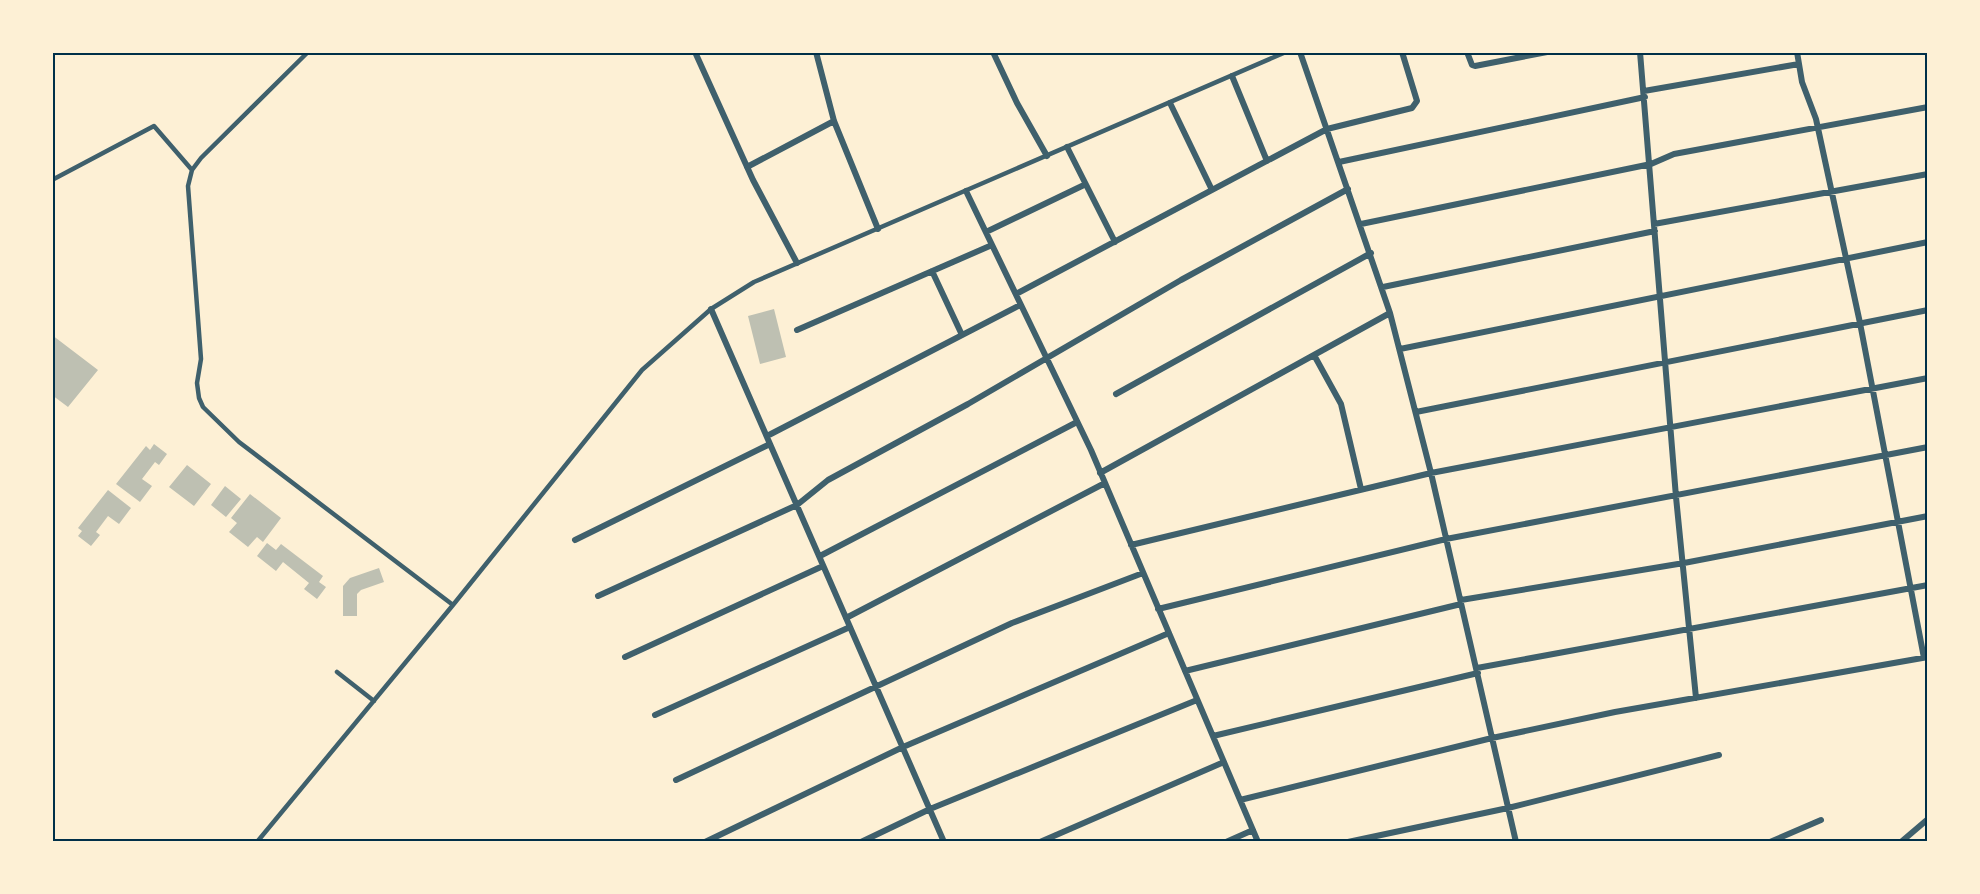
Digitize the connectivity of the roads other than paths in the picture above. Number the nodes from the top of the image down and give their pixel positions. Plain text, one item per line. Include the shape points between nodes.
1 (308, 52) edge
2 (694, 52) edge
3 (816, 52) edge
4 (993, 52) edge
5 (1286, 52) edge
6 (1300, 52) edge
7 (1402, 52) edge
8 (1467, 52) edge
9 (1547, 52) edge
10 (1640, 52) edge
11 (1797, 52) edge
12 (1799, 64) junction
13 (1232, 76) junction
14 (1644, 94) junction
15 (1170, 102) junction
16 (1928, 107) edge
17 (834, 121) junction
18 (1818, 127) junction
19 (1327, 129) junction
20 (1067, 147) junction
21 (1047, 156) junction
22 (1267, 161) junction
23 (1339, 162) junction
24 (1651, 164) junction
25 (747, 167) junction
26 (192, 170) junction
27 (1928, 174) edge
28 (52, 180) edge
29 (1084, 185) junction
30 (1348, 189) junction
31 (1212, 190) junction
32 (966, 191) junction
33 (1832, 192) junction
34 (1361, 224) junction
35 (1654, 224) junction
36 (878, 229) junction
37 (1655, 231) junction
38 (986, 232) junction
39 (1115, 242) junction
40 (1928, 242) edge
41 (992, 245) junction
42 (1371, 253) junction
43 (1845, 258) junction
44 (797, 263) junction
45 (933, 271) junction
46 (1383, 287) junction
47 (1016, 294) junction
48 (1660, 296) junction
49 (1020, 304) junction
50 (711, 309) junction
51 (1928, 310) edge
52 (1390, 313) junction
53 (1860, 323) junction
54 (797, 330) dead end
55 (963, 335) junction
56 (1400, 349) junction
57 (1314, 355) junction
58 (1046, 357) junction
59 (1666, 364) junction
60 (1928, 378) edge
61 (1873, 389) junction
62 (1116, 394) dead end
63 (1416, 412) junction
64 (1077, 423) junction
65 (1672, 428) junction
66 (767, 436) junction
67 (770, 444) junction
68 (1928, 447) edge
69 (1886, 455) junction
70 (1100, 473) junction
71 (1431, 473) junction
72 (1105, 483) junction
73 (1361, 489) junction
74 (1676, 497) junction
75 (797, 505) junction
76 (1928, 516) edge
77 (1899, 521) junction
78 (1446, 538) junction
79 (575, 540) dead end
80 (1131, 545) junction
81 (820, 556) junction
82 (1684, 563) junction
83 (824, 566) junction
84 (1143, 573) junction
85 (1928, 585) edge
86 (1910, 588) junction
87 (598, 596) dead end
88 (1461, 602) junction
89 (453, 605) junction
90 (1158, 609) junction
91 (846, 618) junction
92 (850, 627) junction
93 (1688, 631) junction
94 (1169, 633) junction
95 (625, 657) dead end
96 (1926, 658) edge
97 (1185, 671) junction
98 (1477, 671) junction
99 (337, 672) dead end
100 (876, 687) junction
101 (1696, 698) junction
102 (1197, 700) junction
103 (374, 701) junction
104 (655, 715) dead end
105 (1213, 736) junction
106 (1492, 738) junction
107 (903, 747) junction
108 (1719, 755) dead end
109 (1224, 762) junction
110 (675, 780) dead end
111 (1240, 800) junction
112 (1508, 808) junction
113 (930, 809) junction
114 (1928, 819) edge
115 (1821, 820) dead end
116 (1253, 830) junction
117 (257, 842) edge
118 (705, 842) edge
119 (861, 842) edge
120 (944, 842) edge
121 (1040, 842) edge
122 (1226, 842) edge
123 (1258, 842) edge
124 (1348, 842) edge
125 (1516, 842) edge
126 (1770, 842) edge
127 (1901, 842) edge

1 - 26 lane
2 - 25 street
3 - 17 street
4 - 21 street
5 - 13 lane
6 - 19 street
7 - 19 street via 1416,105
8 - 9 street via 1475,66
10 - 14 street
11 - 12 street
12 - 14 street
12 - 18 street
13 - 15 lane
13 - 22 street
14 - 23 street
14 - 24 street
15 - 20 lane
15 - 31 street
16 - 18 street
17 - 25 street
17 - 36 street
18 - 24 street via 1674,154
18 - 33 street
19 - 22 street
19 - 23 street
20 - 21 lane
20 - 29 street
21 - 32 lane
22 - 31 street
23 - 30 street
24 - 34 street
24 - 35 street
25 - 44 street
26 - 28 lane via 154,126
26 - 89 lane via 188,186 201,359 197,383 203,406 239,442
27 - 33 street
29 - 38 street
29 - 39 street
30 - 34 street
30 - 58 street
31 - 39 street
32 - 36 lane
32 - 38 street
33 - 35 street
33 - 43 street
34 - 42 street
35 - 37 street
36 - 44 lane
37 - 46 street
37 - 48 street
38 - 41 street
39 - 47 street
40 - 43 street
41 - 45 street
41 - 47 street
42 - 46 street
42 - 62 street
43 - 48 street
43 - 53 street
44 - 50 lane via 754,282
45 - 54 street
45 - 55 street
46 - 52 street
47 - 49 street
48 - 56 street
48 - 59 street
49 - 55 street
49 - 58 street
50 - 66 street
50 - 89 lane via 642,370
51 - 53 street
52 - 56 street
52 - 57 street
53 - 59 street
53 - 61 street
55 - 66 street
56 - 63 street
57 - 70 street
57 - 73 street via 1341,404
58 - 64 street
58 - 75 street via 828,480
59 - 63 street
59 - 65 street
60 - 61 street
61 - 65 street
61 - 69 street
63 - 71 street
64 - 70 street
64 - 81 street
65 - 71 street
65 - 74 street
66 - 67 street
67 - 75 street
67 - 79 street
68 - 69 street
69 - 74 street
69 - 77 street
70 - 72 street
71 - 73 street
71 - 78 street
72 - 80 street
72 - 91 street
73 - 80 street
74 - 78 street
74 - 82 street
75 - 81 street
75 - 87 street
76 - 77 street
77 - 82 street
77 - 86 street
78 - 88 street
78 - 90 street
80 - 84 street
81 - 83 street
82 - 88 street
82 - 93 street
83 - 91 street
83 - 95 street
84 - 90 street
84 - 100 street via 1012,623
85 - 86 street
86 - 93 street
86 - 96 street
88 - 97 street
88 - 98 street
89 - 103 lane
90 - 94 street
91 - 92 street
92 - 100 street
92 - 104 street
93 - 98 street
93 - 101 street
94 - 97 street
94 - 107 street
96 - 101 street
97 - 102 street
98 - 105 street
98 - 106 street
99 - 103 lane
100 - 107 street
100 - 110 street
101 - 106 street
102 - 105 street
102 - 113 street
103 - 117 lane
105 - 109 street
106 - 111 street
106 - 112 street
107 - 113 street
107 - 118 street
108 - 112 street
109 - 111 street
109 - 121 street
111 - 116 street
112 - 124 street
112 - 125 street
113 - 119 street
113 - 120 street
114 - 127 street
115 - 126 street
116 - 122 street
116 - 123 street

